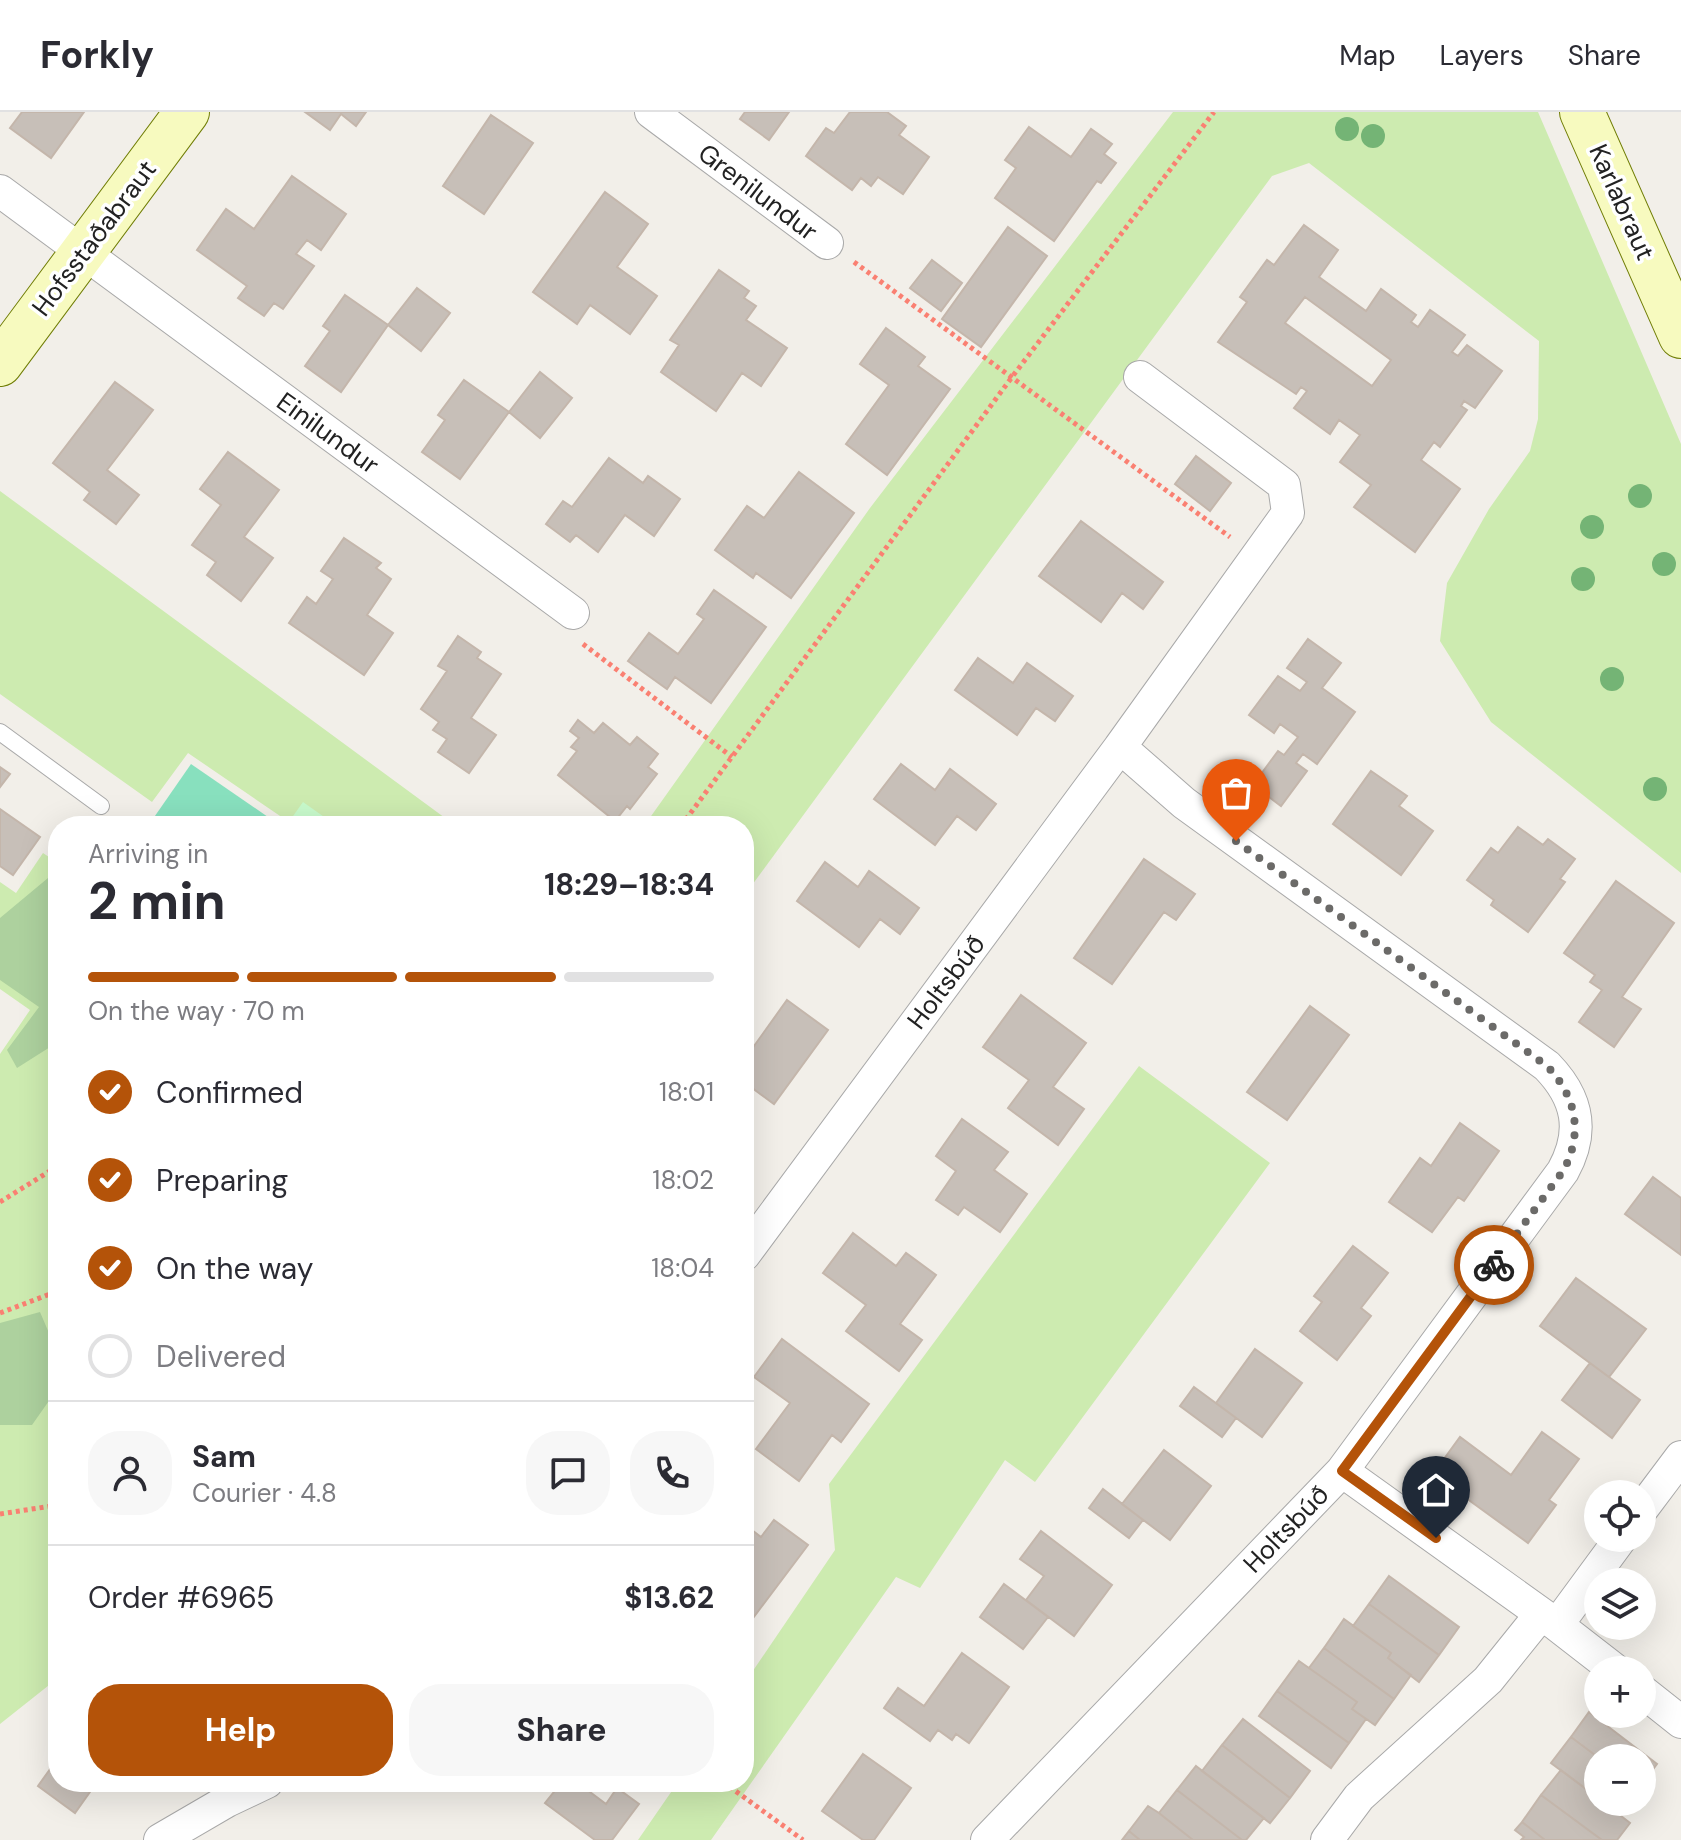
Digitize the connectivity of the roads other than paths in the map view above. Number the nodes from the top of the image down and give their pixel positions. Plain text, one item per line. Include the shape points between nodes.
1 (187, 112) edge
2 (651, 112) edge
3 (1582, 112) edge
4 (0, 191) edge
5 (827, 243) road end
6 (83, 253) junction
7 (1681, 336) edge
8 (0, 364) edge
9 (1140, 377) dead end
10 (573, 613) road end
11 (0, 732) edge
12 (1120, 747) junction
13 (101, 806) dead end
14 (754, 1241) edge
15 (1681, 1457) edge
16 (1342, 1471) junction
17 (1656, 1490) edge
18 (1609, 1552) edge
19 (1549, 1619) junction
20 (1597, 1656) edge
21 (1656, 1702) edge
22 (1681, 1722) edge
23 (246, 1792) edge
24 (160, 1840) edge
25 (987, 1840) edge
26 (1327, 1840) edge

1 - 6 street, Hofsstaðabraut
2 - 5 street, Grenilundur
3 - 7 street, Karlabraut
4 - 6 street, Einilundur
6 - 8 street, Hofsstaðabraut
6 - 10 street, Einilundur
9 - 12 street, Holtsbúð via 1284,485 1288,513
11 - 13 lane
12 - 14 street, Holtsbúð
12 - 16 street, Holtsbúð via 1184,803 1547,1066 1569,1093 1576,1139 1563,1171
15 - 17 street
16 - 19 street
16 - 25 street, Holtsbúð
18 - 19 street
19 - 20 street
19 - 26 street via 1359,1797
21 - 22 street
23 - 24 street

